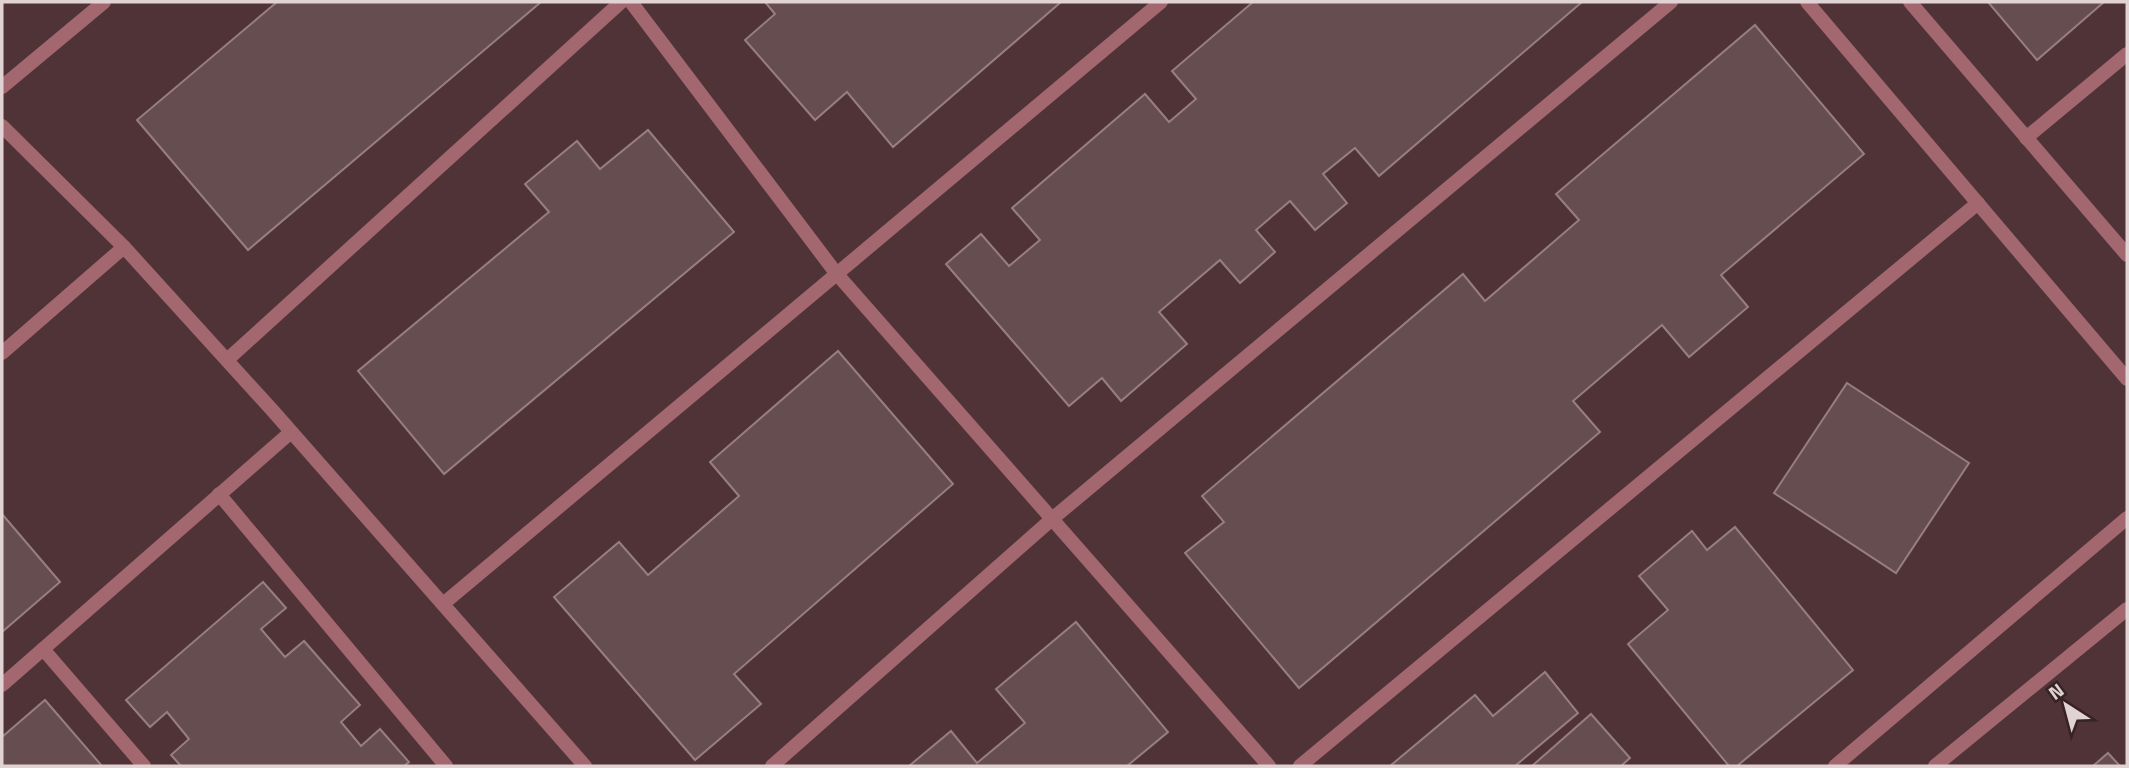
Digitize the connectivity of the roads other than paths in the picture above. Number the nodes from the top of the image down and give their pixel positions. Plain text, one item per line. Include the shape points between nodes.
1 (104, 2) edge
2 (621, 2) edge
3 (631, 2) edge
4 (1161, 2) edge
5 (1671, 2) edge
6 (1807, 2) edge
7 (1910, 2) edge
8 (2127, 54) edge
9 (2, 87) edge
10 (2, 126) edge
11 (2026, 138) junction
12 (1978, 203) junction
13 (124, 247) junction
14 (2127, 255) edge
15 (836, 273) junction
16 (2, 353) edge
17 (227, 360) junction
18 (2127, 379) edge
19 (291, 432) junction
20 (219, 494) junction
21 (2127, 518) edge
22 (1052, 519) junction
23 (443, 604) junction
24 (2127, 609) edge
25 (43, 649) junction
26 (2, 685) edge
27 (144, 766) edge
28 (446, 766) edge
29 (585, 766) edge
30 (772, 766) edge
31 (1269, 766) edge
32 (1300, 766) edge
33 (1835, 766) edge
34 (1935, 766) edge

1 - 9 street
2 - 17 street
3 - 15 street
4 - 15 street
5 - 22 street
6 - 12 street
7 - 11 street
8 - 11 street
10 - 13 street
11 - 14 street
12 - 18 street
12 - 32 street
13 - 16 street
13 - 17 street
15 - 22 street
15 - 23 street
17 - 19 street
19 - 20 street
19 - 23 street
20 - 25 street
20 - 28 street
21 - 33 street
22 - 30 street
22 - 31 street
23 - 29 street
24 - 34 street
25 - 26 street
25 - 27 street

